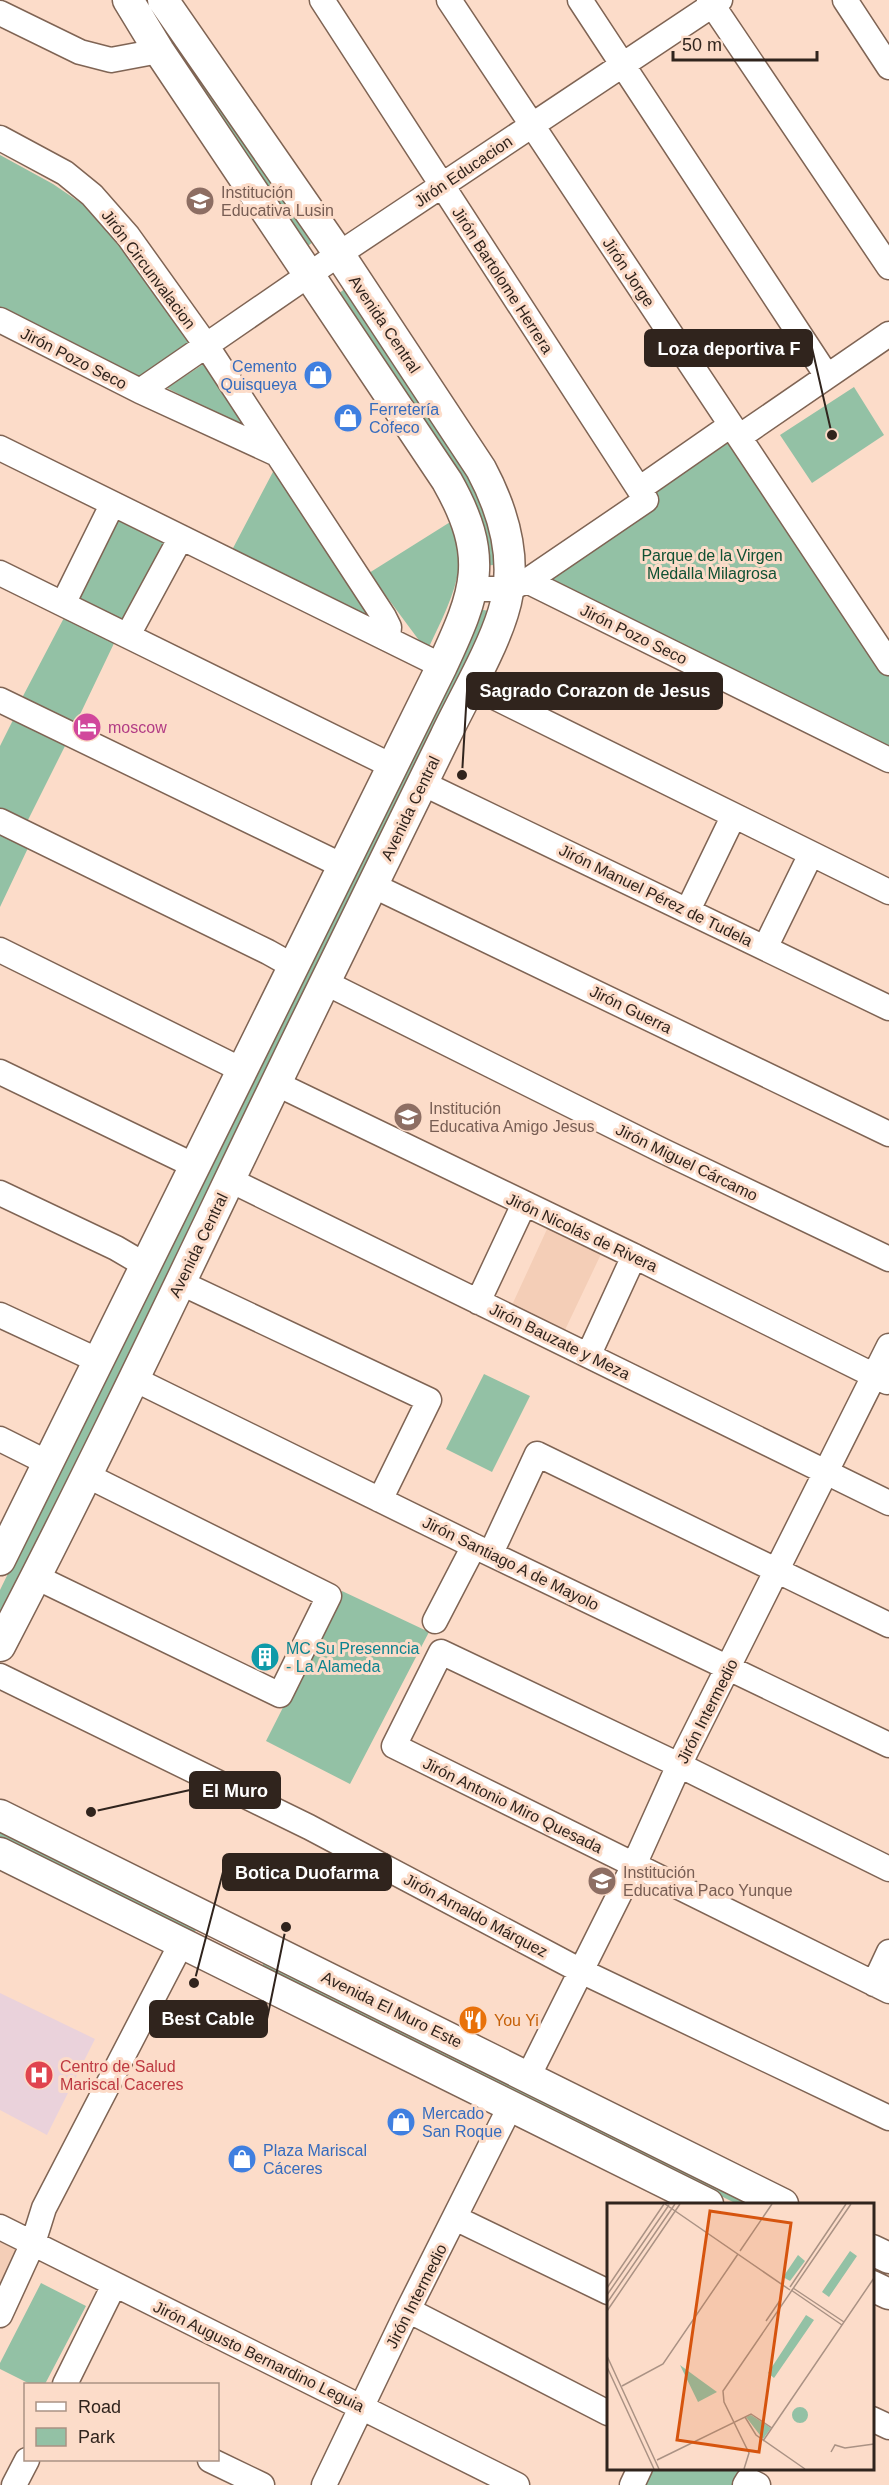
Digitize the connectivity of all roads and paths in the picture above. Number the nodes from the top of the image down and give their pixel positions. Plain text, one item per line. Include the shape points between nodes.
1 (128, 0) edge
2 (164, 0) edge
3 (322, 0) edge
4 (449, 0) edge
5 (580, 0) edge
6 (845, 0) edge
7 (714, 2) edge
8 (0, 13) edge
9 (159, 51) junction
10 (623, 65) junction
11 (889, 66) edge
12 (531, 126) junction
13 (0, 138) edge
14 (442, 185) junction
15 (339, 254) junction
16 (889, 267) edge
17 (310, 275) junction
18 (0, 321) edge
19 (889, 334) edge
20 (206, 345) junction
21 (827, 376) junction
22 (140, 391) junction
23 (735, 431) junction
24 (0, 448) edge
25 (277, 454) junction
26 (642, 495) junction
27 (112, 505) junction
28 (180, 539) junction
29 (0, 573) edge
30 (517, 585) junction
31 (472, 590) junction
32 (63, 604) junction
33 (128, 635) junction
34 (388, 638) junction
35 (889, 663) edge
36 (442, 666) junction
37 (470, 685) junction
38 (0, 700) edge
39 (889, 760) edge
40 (392, 766) junction
41 (422, 783) junction
42 (733, 817) junction
43 (0, 821) edge
44 (811, 854) junction
45 (343, 866) junction
46 (372, 885) junction
47 (889, 892) edge
48 (688, 910) junction
49 (765, 948) junction
50 (0, 950) edge
51 (293, 966) junction
52 (324, 982) junction
53 (889, 1008) edge
54 (242, 1070) junction
55 (0, 1072) edge
56 (275, 1083) junction
57 (889, 1134) edge
58 (195, 1166) junction
59 (230, 1180) junction
60 (0, 1194) edge
61 (524, 1204) junction
62 (634, 1256) junction
63 (889, 1259) edge
64 (146, 1265) junction
65 (179, 1282) junction
66 (478, 1302) junction
67 (0, 1315) edge
68 (889, 1346) edge
69 (589, 1354) junction
70 (99, 1361) junction
71 (134, 1379) junction
72 (882, 1379) edge
73 (0, 1439) edge
74 (48, 1463) junction
75 (826, 1472) junction
76 (86, 1475) junction
77 (380, 1500) junction
78 (889, 1503) edge
79 (482, 1550) junction
80 (0, 1559) edge
81 (778, 1570) junction
82 (36, 1577) junction
83 (435, 1621) dead end
84 (889, 1625) edge
85 (0, 1646) edge
86 (729, 1667) junction
87 (0, 1676) edge
88 (889, 1745) edge
89 (679, 1765) junction
90 (0, 1815) edge
91 (0, 1853) edge
92 (634, 1865) junction
93 (889, 1869) edge
94 (239, 1933) junction
95 (181, 1944) junction
96 (889, 1952) edge
97 (223, 1963) junction
98 (581, 1971) junction
99 (881, 1988) edge
100 (528, 2077) junction
101 (510, 2107) junction
102 (889, 2118) edge
103 (704, 2203) edge
104 (779, 2203) edge
105 (455, 2218) junction
106 (0, 2227) edge
107 (33, 2243) junction
108 (874, 2250) edge
109 (889, 2258) edge
110 (114, 2285) junction
111 (874, 2286) edge
112 (607, 2291) edge
113 (889, 2294) edge
114 (408, 2310) junction
115 (0, 2315) edge
116 (66, 2383) edge
117 (361, 2407) junction
118 (607, 2412) edge
119 (874, 2420) edge
120 (889, 2427) edge
121 (26, 2461) edge
122 (212, 2461) edge
123 (640, 2470) edge
124 (14, 2485) edge
125 (262, 2485) edge
126 (324, 2485) edge
127 (518, 2485) edge
128 (632, 2485) edge

1 - 9 main road, Avenida Central
2 - 15 main road, Avenida Central
3 - 14 street, Jirón Bartolome Herrera
4 - 12 street, Jirón Jorge
5 - 10 street
6 - 11 street
7 - 10 street, Jirón Educacion
7 - 16 street
8 - 9 street via 80,52 111,60
9 - 17 main road, Avenida Central
10 - 12 street, Jirón Educacion
10 - 21 street
12 - 14 street, Jirón Educacion
12 - 23 street, Jirón Jorge
13 - 20 street, Jirón Circunvalacion via 64,173 92,195 128,236
14 - 15 street, Jirón Educacion
14 - 26 street, Jirón Bartolome Herrera
15 - 17 street, Jirón Educacion
15 - 30 main road, Avenida Central via 481,469 496,498
17 - 20 street, Jirón Educacion
17 - 31 main road, Avenida Central via 463,510 475,567
18 - 22 street, Jirón Pozo Seco
19 - 21 street
20 - 22 street, Jirón Pozo Seco
20 - 25 street, Jirón Circunvalacion
21 - 23 street
22 - 25 street
23 - 26 street
23 - 35 street, Jirón Jorge
24 - 27 street
25 - 34 street, Jirón Circunvalacion via 384,616
26 - 30 street
27 - 28 street
27 - 32 street
28 - 33 street
28 - 34 street
29 - 32 street
30 - 31 street, Jirón Pozo Seco
30 - 37 main road, Avenida Central
30 - 39 street, Jirón Pozo Seco
31 - 36 main road, Avenida Central
32 - 33 street
33 - 40 street
34 - 36 street
36 - 40 main road, Avenida Central
37 - 41 main road, Avenida Central
37 - 42 street
38 - 45 street
40 - 45 main road, Avenida Central
41 - 46 main road, Avenida Central
41 - 48 street, Jirón Manuel Pérez de Tudela
42 - 44 street
42 - 48 street
43 - 51 street
44 - 47 street
44 - 49 street
45 - 51 main road, Avenida Central
46 - 52 main road, Avenida Central
46 - 57 street, Jirón Guerra
48 - 49 street, Jirón Manuel Pérez de Tudela
49 - 53 street, Jirón Manuel Pérez de Tudela
50 - 54 street
51 - 54 main road, Avenida Central
52 - 56 main road, Avenida Central
52 - 63 street, Jirón Miguel Cárcamo
54 - 58 main road, Avenida Central
55 - 58 street
56 - 59 main road, Avenida Central
56 - 61 street, Jirón Nicolás de Rivera
58 - 64 main road, Avenida Central
59 - 65 main road, Avenida Central
59 - 66 street, Jirón Bauzate y Meza
60 - 64 street
61 - 62 street, Jirón Nicolás de Rivera
61 - 66 street
62 - 69 street
62 - 72 street, Jirón Nicolás de Rivera
64 - 70 main road, Avenida Central
65 - 71 main road, Avenida Central
65 - 77 street via 429,1400
66 - 69 street, Jirón Bauzate y Meza
67 - 70 street
68 - 72 street, Jirón Intermedio
69 - 75 street, Jirón Bauzate y Meza
70 - 74 main road, Avenida Central
71 - 76 main road, Avenida Central
71 - 77 street, Jirón Santiago A de Mayolo
72 - 75 street, Jirón Intermedio
73 - 74 street
74 - 80 main road, Avenida Central
75 - 78 street, Jirón Bauzate y Meza
75 - 81 street, Jirón Intermedio
76 - 82 main road, Avenida Central
76 - 82 street via 329,1596 280,1695
77 - 79 street, Jirón Santiago A de Mayolo
79 - 81 street via 537,1454
79 - 83 street
79 - 86 street, Jirón Santiago A de Mayolo
81 - 84 street
81 - 86 street, Jirón Intermedio
82 - 85 main road, Avenida Central
86 - 88 street, Jirón Santiago A de Mayolo
86 - 89 street, Jirón Intermedio
87 - 98 street, Jirón Arnaldo Márquez via 309,1827
89 - 92 street, Jirón Intermedio
89 - 92 street, Jirón Antonio Miro Quesada via 441,1652 394,1746
89 - 93 street
90 - 94 main road, Avenida El Muro Este
91 - 95 main road, Avenida El Muro Este
92 - 98 street, Jirón Intermedio
92 - 99 street, Jirón Antonio Miro Quesada
94 - 97 main road
94 - 100 main road, Avenida El Muro Este
95 - 97 main road, Avenida El Muro Este
95 - 107 street via 44,2208
96 - 99 street
97 - 101 main road, Avenida El Muro Este
98 - 100 street, Jirón Intermedio
98 - 102 street, Jirón Arnaldo Márquez
100 - 104 main road, Avenida El Muro Este
101 - 103 main road, Avenida El Muro Este
101 - 105 street, Jirón Intermedio
105 - 112 street
105 - 114 street, Jirón Intermedio
106 - 107 street, Jirón Augusto Bernardino Leguia
107 - 110 street, Jirón Augusto Bernardino Leguia
107 - 115 street
108 - 109 main road
110 - 116 street
110 - 117 street, Jirón Augusto Bernardino Leguia
111 - 113 main road
114 - 117 street, Jirón Intermedio
114 - 118 street
117 - 126 street, Jirón Intermedio
117 - 127 street, Jirón Augusto Bernardino Leguia
119 - 120 street
121 - 124 street
122 - 125 street
123 - 128 street

